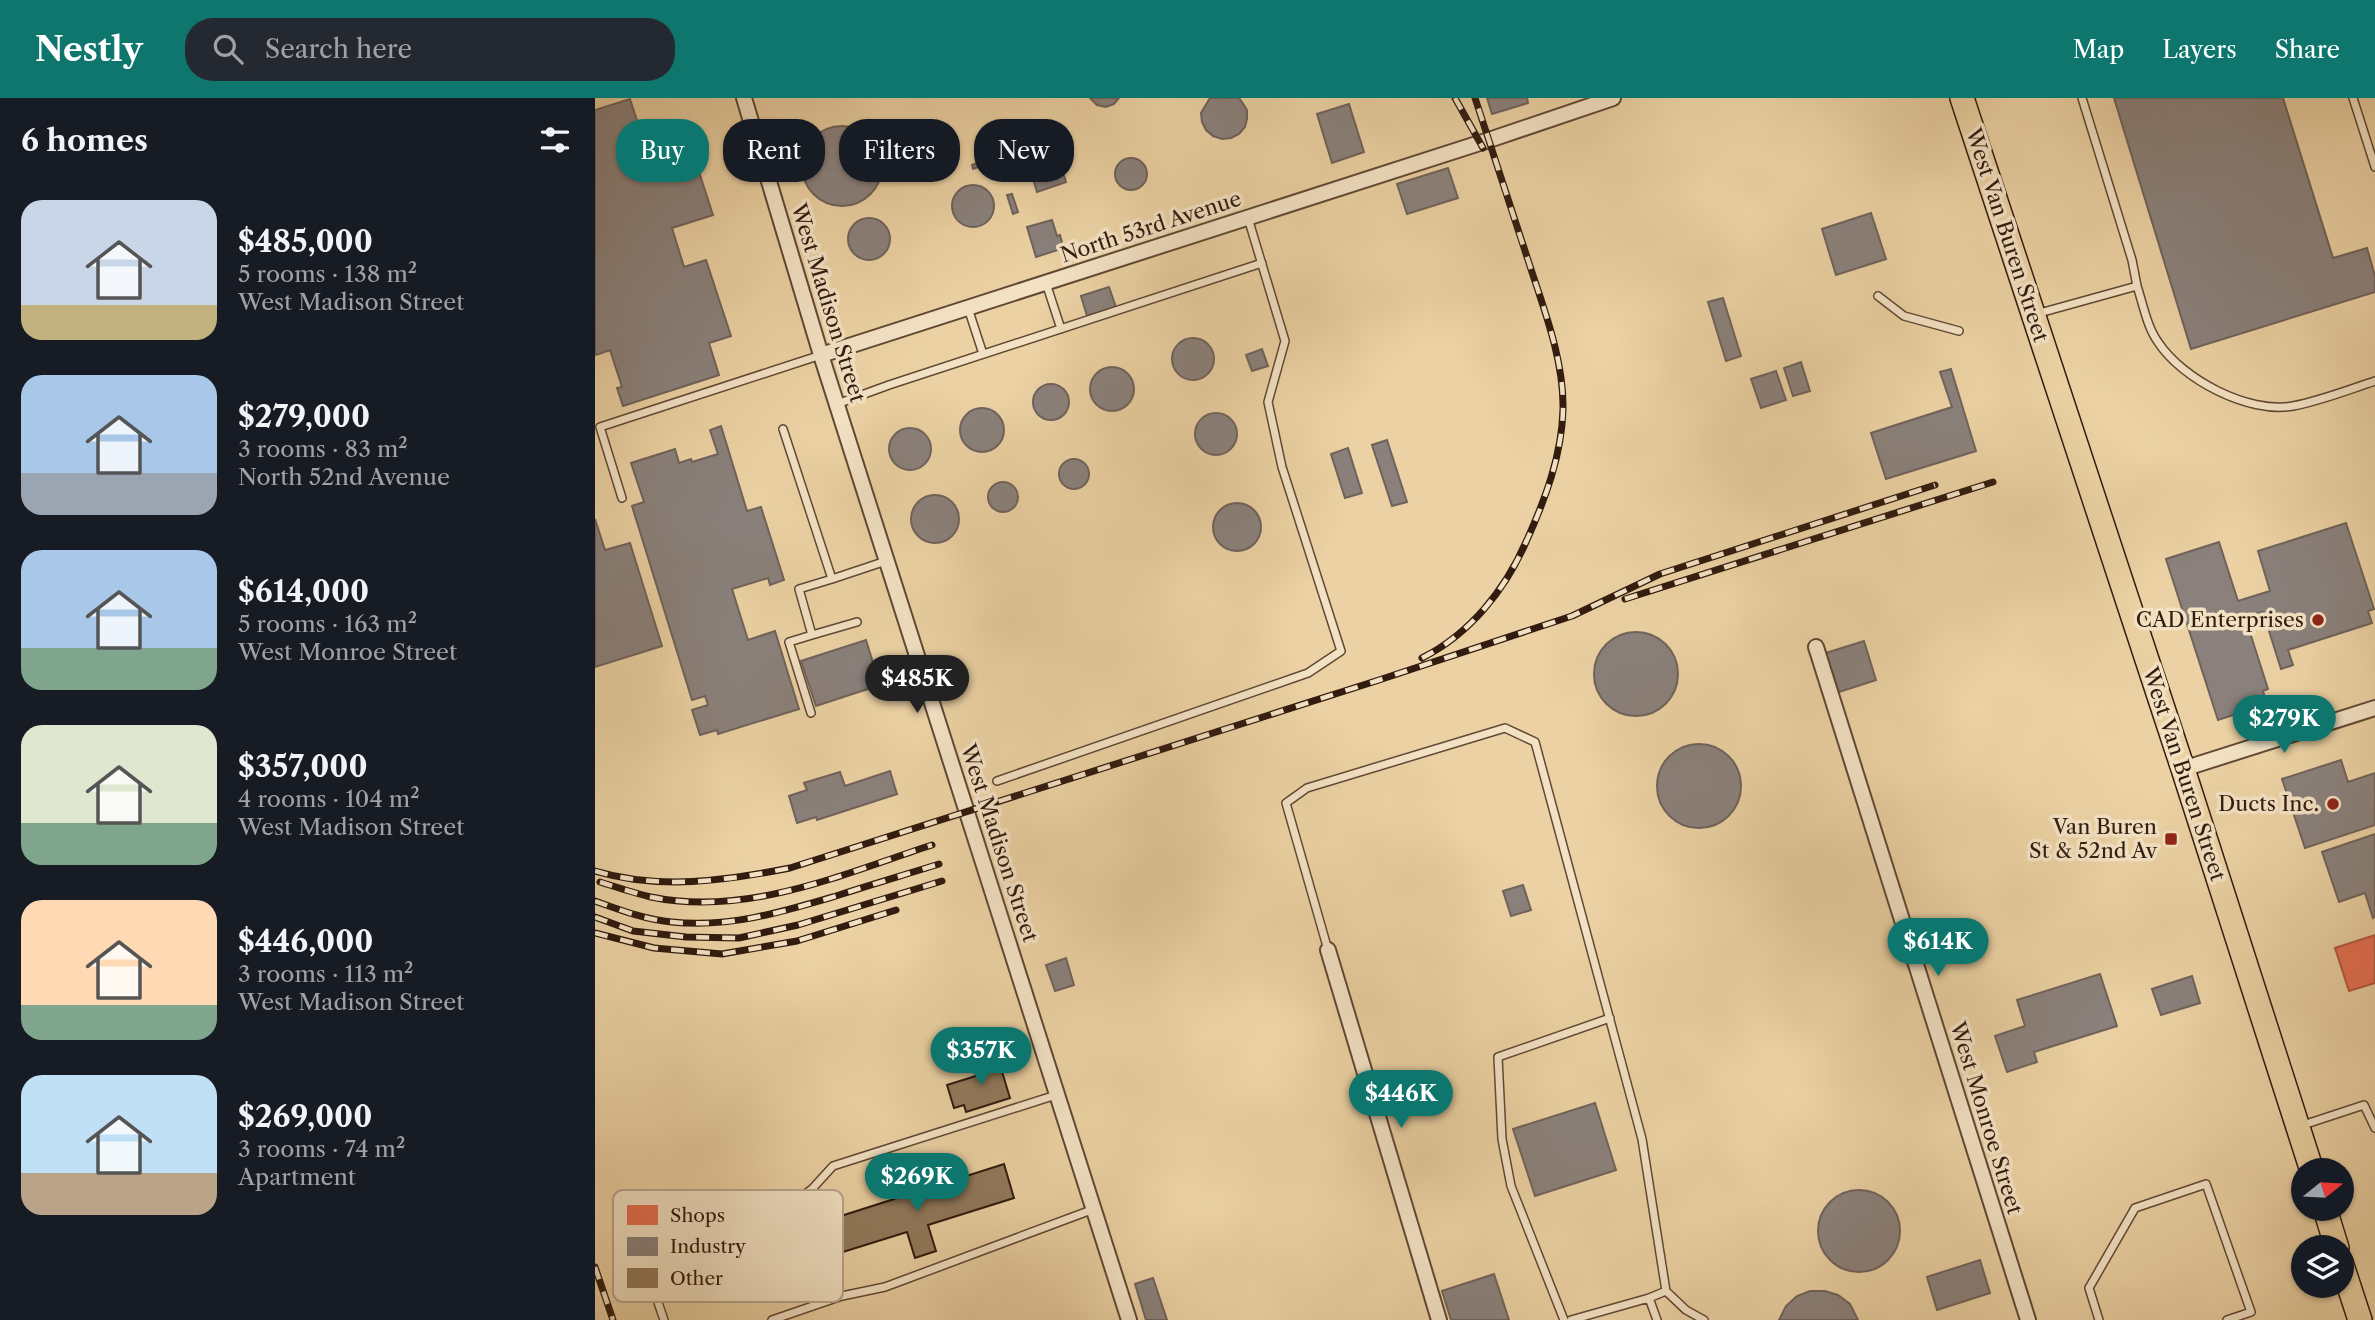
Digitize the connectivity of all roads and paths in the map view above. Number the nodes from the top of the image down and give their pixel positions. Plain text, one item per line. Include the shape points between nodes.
1 (744, 98) edge
2 (1613, 98) edge
3 (1962, 98) edge
4 (2082, 98) edge
5 (2353, 98) edge
6 (2375, 167) edge
7 (1248, 218) junction
8 (1262, 263) junction
9 (1046, 283) junction
10 (2137, 286) junction
11 (1878, 296) dead end
12 (968, 308) junction
13 (2033, 315) junction
14 (1061, 329) junction
15 (1959, 331) dead end
16 (983, 354) junction
17 (821, 355) junction
18 (2375, 381) edge
19 (837, 404) junction
20 (597, 427) edge
21 (783, 429) dead end
22 (622, 498) dead end
23 (887, 561) junction
24 (832, 579) junction
25 (857, 622) dead end
26 (812, 635) junction
27 (1816, 647) dead end
28 (2375, 708) edge
29 (811, 713) dead end
30 (2183, 769) junction
31 (997, 781) dead end
32 (1328, 950) joint
33 (1610, 1018) junction
34 (1057, 1094) junction
35 (2298, 1126) junction
36 (2375, 1128) edge
37 (2308, 1158) edge
38 (812, 1189) edge
39 (1094, 1209) junction
40 (1665, 1291) junction
41 (843, 1296) edge
42 (1649, 1298) junction
43 (2353, 1298) edge
44 (658, 1302) edge
45 (824, 1302) edge
46 (664, 1320) edge
47 (772, 1320) edge
48 (1129, 1320) edge
49 (1439, 1320) edge
50 (1564, 1320) edge
51 (1571, 1320) edge
52 (1657, 1320) edge
53 (1704, 1320) edge
54 (2028, 1320) edge
55 (2099, 1320) edge
56 (2227, 1320) edge
57 (2360, 1320) edge

1 - 17 street, West Madison Street
2 - 7 street, North 53rd Avenue
3 - 13 main road, West Van Buren Street
4 - 10 lane
5 - 6 lane
7 - 8 lane
7 - 9 street, North 53rd Avenue
8 - 14 lane
8 - 31 lane via 1285,341 1268,402 1282,467 1341,651 1308,673
9 - 12 street, North 53rd Avenue
9 - 14 lane
10 - 13 lane
10 - 18 lane via 2156,339 2169,356 2196,378 2237,398 2263,406 2291,406
11 - 15 lane via 1904,316
12 - 16 lane
12 - 17 street, North 53rd Avenue
13 - 30 main road, West Van Buren Street
14 - 16 lane
16 - 19 lane
17 - 19 street, West Madison Street
17 - 20 lane
19 - 23 street, West Madison Street
20 - 22 lane
21 - 24 lane
23 - 24 lane
23 - 34 street, West Madison Street
24 - 26 lane via 799,589
25 - 26 lane
26 - 29 lane via 789,642
27 - 54 street, West Monroe Street
28 - 30 street
30 - 35 main road, West Van Buren Street
32 - 33 lane via 1286,803 1307,788 1505,728 1535,742
32 - 49 street
33 - 40 lane via 1642,1139
33 - 50 lane via 1499,1057 1502,1139 1511,1186
34 - 38 lane via 833,1166
34 - 39 street, West Madison Street
35 - 36 lane via 2364,1105
35 - 37 main road, West Van Buren Street
39 - 41 lane via 885,1287
39 - 48 street, West Madison Street
40 - 42 lane
40 - 53 lane
42 - 51 lane
42 - 52 lane
43 - 57 main road
44 - 46 lane
45 - 47 lane
55 - 56 lane via 2089,1288 2135,1208 2206,1184 2251,1312

